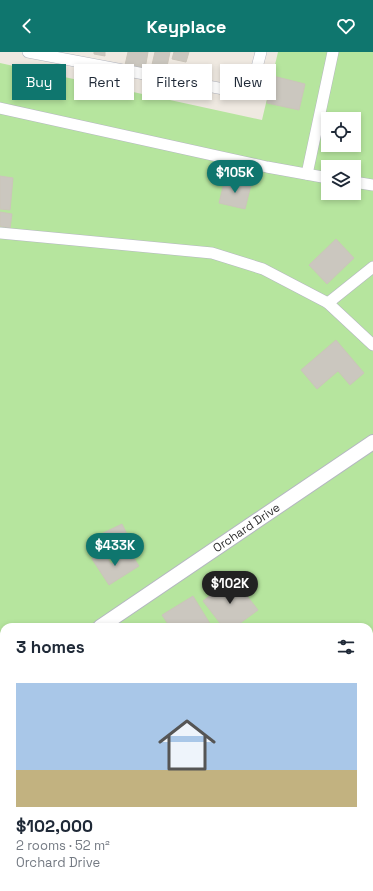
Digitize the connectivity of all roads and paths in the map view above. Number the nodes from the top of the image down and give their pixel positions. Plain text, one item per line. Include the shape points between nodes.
1 (28, 52) edge
2 (261, 52) edge
3 (333, 52) edge
4 (0, 108) edge
5 (307, 174) junction
6 (321, 177) edge
7 (361, 183) edge
8 (373, 185) edge
9 (0, 233) edge
10 (373, 268) edge
11 (328, 303) junction
12 (373, 345) edge
13 (373, 442) edge
14 (106, 623) edge

1 - 2 street via 250,94
3 - 5 street
4 - 5 street
5 - 6 street
7 - 8 street
9 - 11 street via 212,253 263,269
10 - 11 street
11 - 12 street
13 - 14 street, Orchard Drive

